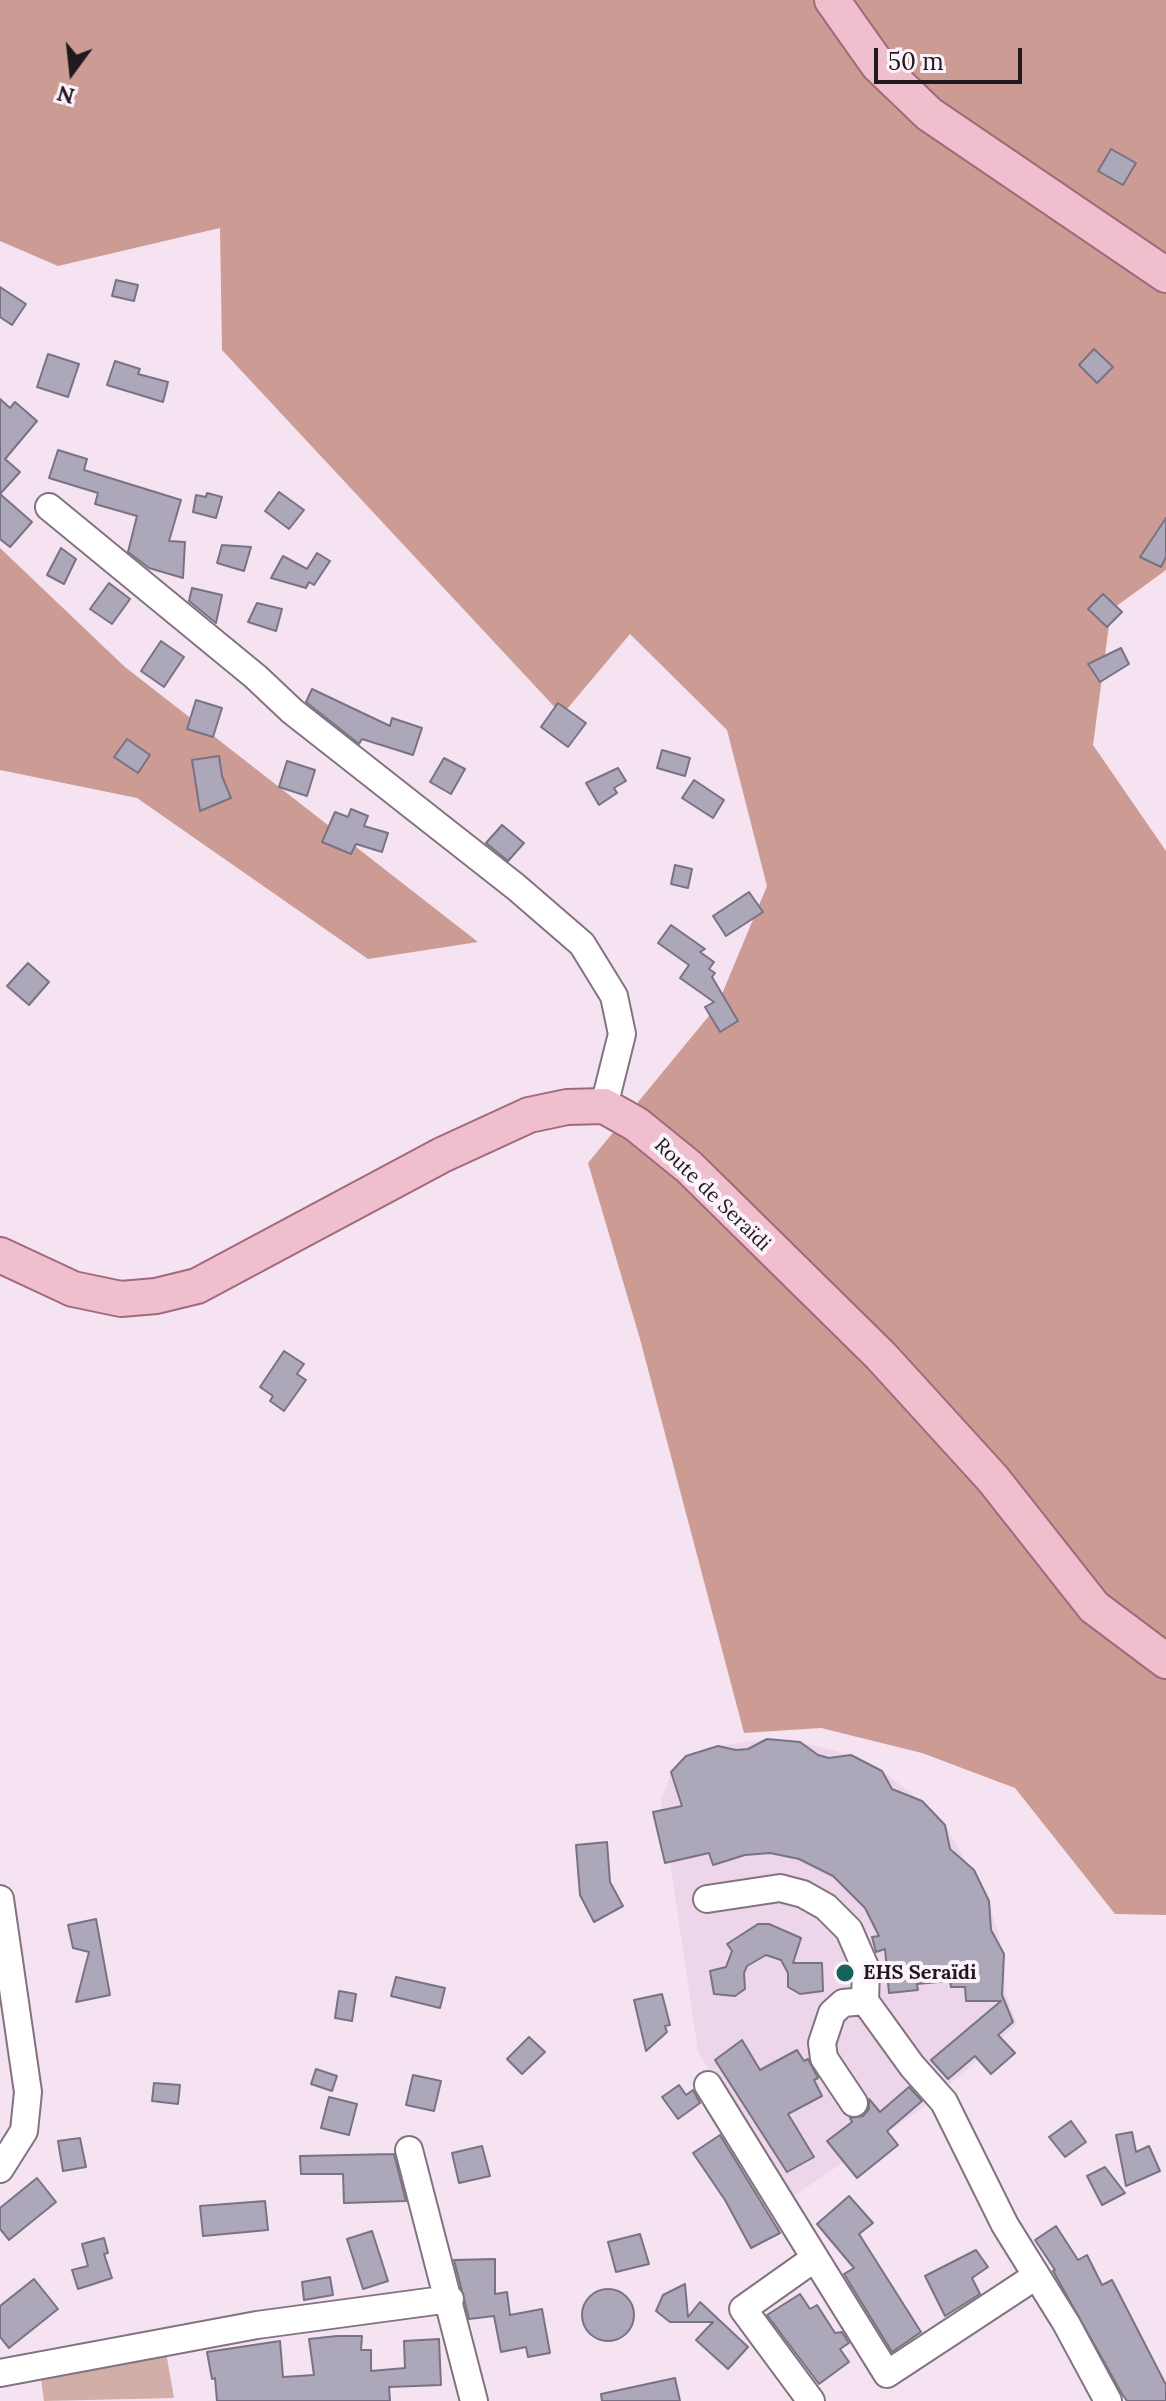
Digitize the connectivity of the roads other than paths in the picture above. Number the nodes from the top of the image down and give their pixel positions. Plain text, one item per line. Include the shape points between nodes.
1 (832, 0) edge
2 (1166, 275) edge
3 (49, 507) dead end
4 (604, 1106) junction
5 (0, 1255) edge
6 (1166, 1661) edge
7 (0, 1899) edge
8 (707, 1899) dead end
9 (865, 2001) junction
10 (708, 2085) dead end
11 (854, 2103) dead end
12 (409, 2150) dead end
13 (0, 2169) edge
14 (815, 2258) junction
15 (1036, 2276) junction
16 (450, 2299) junction
17 (0, 2373) edge
18 (474, 2401) edge
19 (811, 2401) edge
20 (1108, 2401) edge

1 - 2 main road via 908,97
3 - 4 street via 582,944 614,996 622,1034
4 - 5 main road via 529,1115 442,1155 197,1286 121,1299 73,1289
4 - 6 main road, Route de Seraïdi via 636,1124 689,1167 881,1356 993,1479 1094,1607
7 - 13 street via 28,2092 24,2131
8 - 9 street via 780,1888 826,1907 860,1948 866,1969
9 - 11 street via 843,2003 832,2013 822,2043 824,2058
9 - 15 street via 944,2102
10 - 14 street
12 - 16 street
14 - 15 street via 887,2374
14 - 19 street via 743,2309
15 - 20 street
16 - 17 street via 257,2325
16 - 18 street

